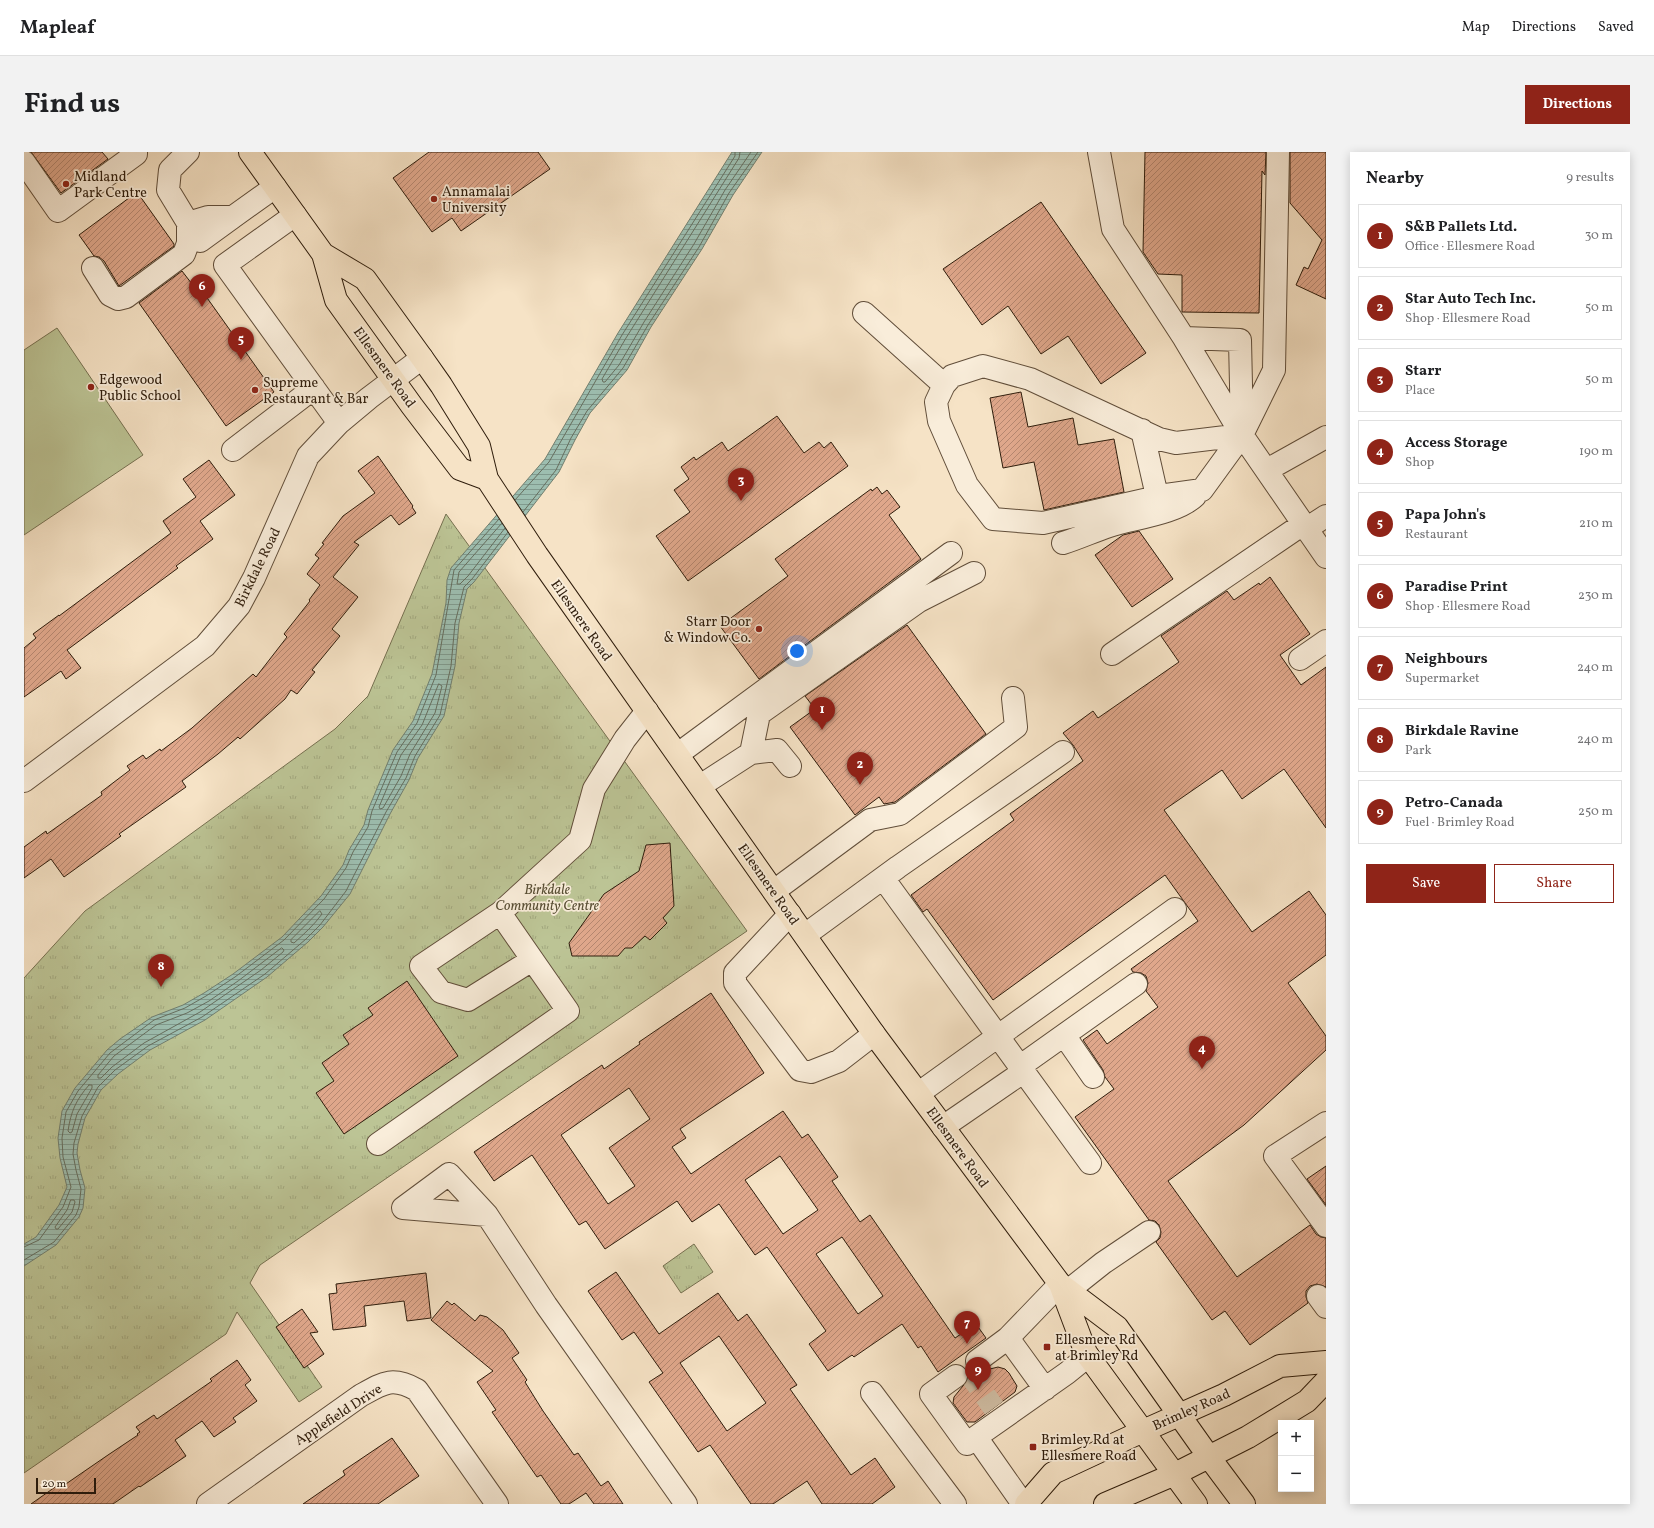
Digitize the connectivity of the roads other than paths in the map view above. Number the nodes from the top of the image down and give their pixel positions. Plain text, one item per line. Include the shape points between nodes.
1 (136, 152) edge
2 (188, 152) edge
3 (250, 152) edge
4 (1099, 152) edge
5 (1278, 152) edge
6 (24, 162) edge
7 (275, 187) junction
8 (295, 215) junction
9 (233, 217) junction
10 (188, 223) junction
11 (200, 241) dead end
12 (323, 254) junction
13 (92, 268) dead end
14 (864, 313) dead end
15 (1184, 338) junction
16 (422, 358) junction
17 (393, 379) junction
18 (944, 385) junction
19 (314, 388) junction
20 (339, 423) junction
21 (1142, 430) junction
22 (1242, 434) junction
23 (1326, 437) edge
24 (233, 450) dead end
25 (1267, 470) junction
26 (487, 479) junction
27 (1202, 490) junction
28 (1157, 496) junction
29 (1326, 516) edge
30 (1305, 526) junction
31 (1063, 543) dead end
32 (951, 554) dead end
33 (1326, 556) edge
34 (974, 573) dead end
35 (1326, 641) edge
36 (1112, 654) dead end
37 (1300, 659) dead end
38 (1013, 698) dead end
39 (647, 711) junction
40 (1062, 752) dead end
41 (751, 753) junction
42 (678, 754) junction
43 (790, 766) dead end
44 (24, 780) edge
45 (700, 786) junction
46 (883, 878) junction
47 (774, 891) junction
48 (1175, 909) dead end
49 (500, 913) junction
50 (790, 914) junction
51 (805, 935) junction
52 (532, 960) junction
53 (1136, 984) dead end
54 (874, 1034) junction
55 (1064, 1035) junction
56 (998, 1037) junction
57 (1021, 1070) junction
58 (1093, 1077) dead end
59 (919, 1093) junction
60 (1326, 1123) edge
61 (944, 1127) junction
62 (378, 1144) dead end
63 (1090, 1163) dead end
64 (487, 1215) dead end
65 (1326, 1226) edge
66 (1149, 1232) dead end
67 (1064, 1287) junction
68 (1008, 1338) junction
69 (1088, 1356) junction
70 (977, 1360) dead end
71 (1326, 1362) edge
72 (956, 1376) dead end
73 (1326, 1382) edge
74 (1045, 1389) junction
75 (872, 1393) dead end
76 (1180, 1415) junction
77 (1143, 1431) junction
78 (976, 1437) junction
79 (1209, 1457) junction
80 (1175, 1474) junction
81 (208, 1504) edge
82 (497, 1504) edge
83 (686, 1504) edge
84 (955, 1504) edge
85 (1025, 1504) edge
86 (1105, 1504) edge
87 (1196, 1504) edge
88 (1244, 1504) edge

1 - 6 street via 58,211
2 - 10 street via 170,170 168,190
3 - 7 main road, Ellesmere Road
4 - 15 street via 1113,229
5 - 22 street via 1274,370
7 - 8 main road, Ellesmere Road
7 - 9 street
8 - 12 main road, Ellesmere Road
8 - 19 street via 225,265
9 - 10 street via 208,217
9 - 11 street
10 - 13 street via 188,243 184,254 126,297 118,299 110,295
12 - 16 main road, Ellesmere Road via 365,279
12 - 17 main road, Ellesmere Road via 336,300
14 - 18 street
15 - 22 street
15 - 22 street via 1240,340
16 - 17 street, Birkdale Road
16 - 26 main road, Ellesmere Road via 479,446
17 - 20 street, Birkdale Road
17 - 26 main road, Ellesmere Road via 460,468
18 - 21 street via 952,376 983,366 1030,379
18 - 28 street via 936,402 938,421 967,485 993,519 1043,523
19 - 20 street
19 - 24 street
20 - 44 street, Birkdale Road via 308,456 239,606 205,646
21 - 22 street via 1176,443
21 - 28 street
22 - 25 street
22 - 27 street
23 - 25 street
25 - 30 street
26 - 39 main road, Ellesmere Road via 537,556
27 - 28 street
27 - 31 street via 1191,500 1168,511 1109,526
29 - 30 street
30 - 33 street
30 - 36 street
32 - 42 street
34 - 41 street via 919,602 759,714
35 - 37 street
38 - 47 street via 1016,727 900,814 870,820
39 - 42 main road, Ellesmere Road
39 - 49 street via 625,739 594,789 580,840
40 - 46 street
41 - 43 street via 777,750
41 - 45 street
42 - 45 main road, Ellesmere Road
45 - 47 main road, Ellesmere Road
46 - 51 street
46 - 56 street
47 - 50 main road, Ellesmere Road
48 - 56 street
49 - 52 street
49 - 52 street via 421,966 441,992 468,1000
50 - 51 main road, Ellesmere Road
50 - 54 street via 735,973 735,983 800,1070 811,1072 839,1061
51 - 54 main road, Ellesmere Road
52 - 62 street via 568,1011
53 - 55 street
54 - 59 main road, Ellesmere Road
55 - 57 street
55 - 58 street
56 - 57 street
56 - 59 street
57 - 61 street
57 - 63 street
59 - 61 main road, Ellesmere Road
60 - 65 street via 1275,1156
61 - 67 main road, Ellesmere Road
64 - 83 street via 550,1311
66 - 67 street
67 - 68 street
67 - 69 main road, Ellesmere Road
67 - 76 main road, Ellesmere Road via 1118,1327
68 - 70 street
68 - 74 street
69 - 74 street
69 - 77 main road, Ellesmere Road
71 - 76 main road, Brimley Road via 1280,1366
72 - 78 street via 931,1394 968,1444
73 - 79 main road via 1307,1401
74 - 78 street via 998,1414
75 - 84 street
76 - 77 main road, Brimley Road
76 - 79 main road, Ellesmere Road
77 - 80 main road, Ellesmere Road
77 - 85 main road, Brimley Road via 1053,1473
78 - 85 street
79 - 80 main road
79 - 88 main road, Ellesmere Road
80 - 86 main road
80 - 87 main road, Ellesmere Road
81 - 82 street, Applefield Drive via 360,1396 381,1383 392,1382 406,1383 417,1390

